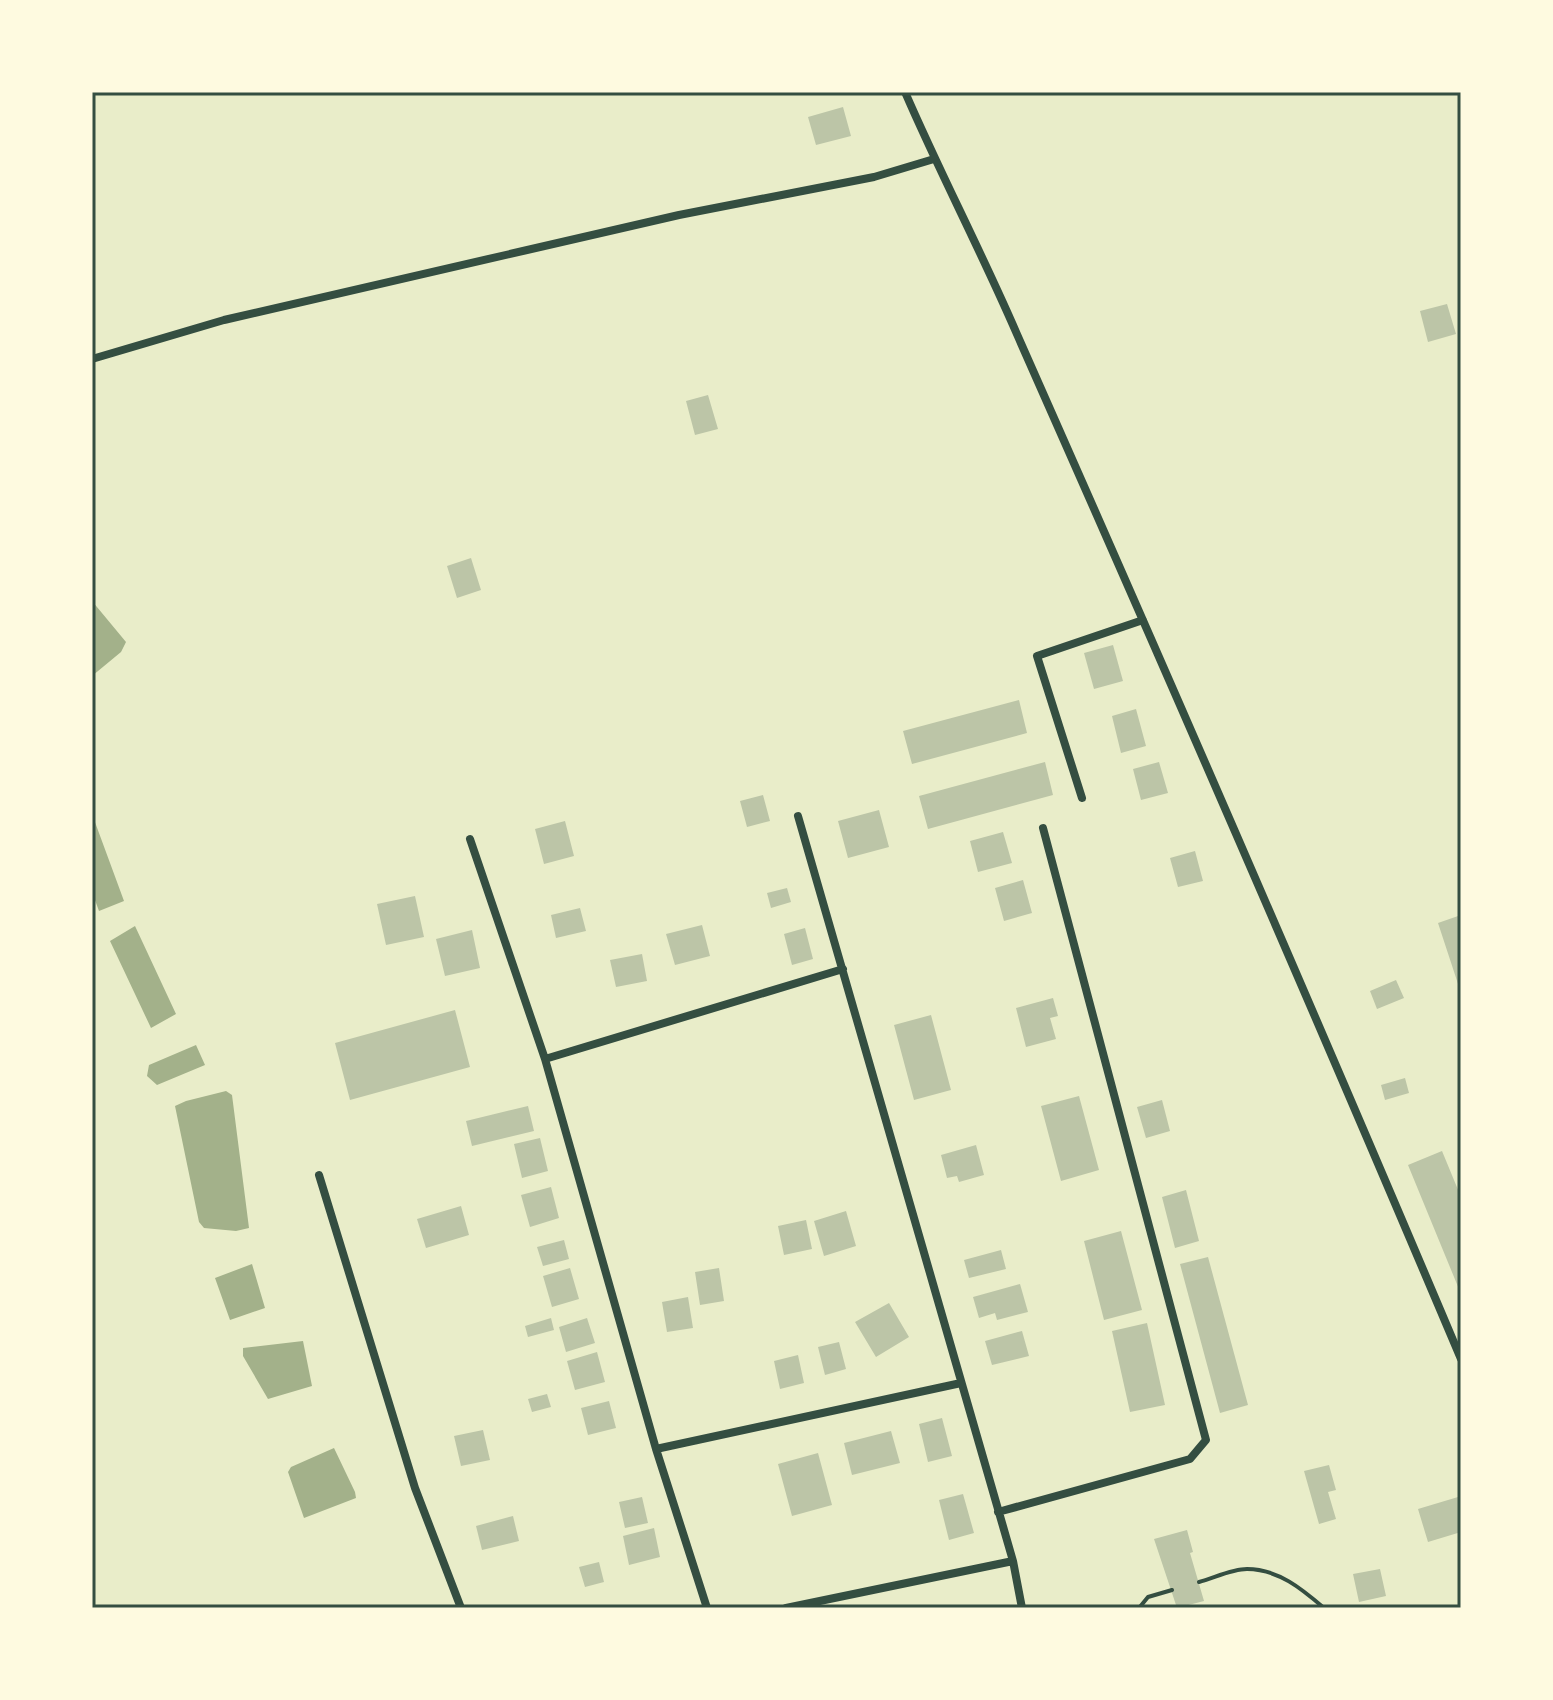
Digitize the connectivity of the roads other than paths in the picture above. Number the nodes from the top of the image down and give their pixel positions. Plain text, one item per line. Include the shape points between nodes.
1 (905, 92) edge
2 (934, 159) junction
3 (92, 359) edge
4 (1143, 620) junction
5 (1082, 798) dead end
6 (798, 816) dead end
7 (1043, 828) dead end
8 (470, 839) dead end
9 (843, 969) junction
10 (545, 1059) junction
11 (319, 1175) dead end
12 (1461, 1359) edge
13 (961, 1383) junction
14 (656, 1449) junction
15 (998, 1512) junction
16 (1013, 1561) junction
17 (1199, 1582) dead end
18 (1172, 1590) dead end
19 (461, 1608) edge
20 (707, 1608) edge
21 (786, 1608) edge
22 (1022, 1608) edge
23 (1139, 1608) edge
24 (1324, 1608) edge

1 - 2 street
2 - 3 street via 874,177 679,215 224,320
2 - 4 street
4 - 5 street via 1037,656
4 - 12 street
6 - 9 street
7 - 15 street via 1206,1440 1190,1459
8 - 10 street
9 - 10 street
9 - 13 street
10 - 14 street
11 - 19 street via 415,1488
13 - 14 street
13 - 15 street
14 - 20 street
15 - 16 street
16 - 21 street
16 - 22 street
17 - 24 lane via 1244,1569 1266,1571 1299,1586
18 - 23 lane via 1148,1597

